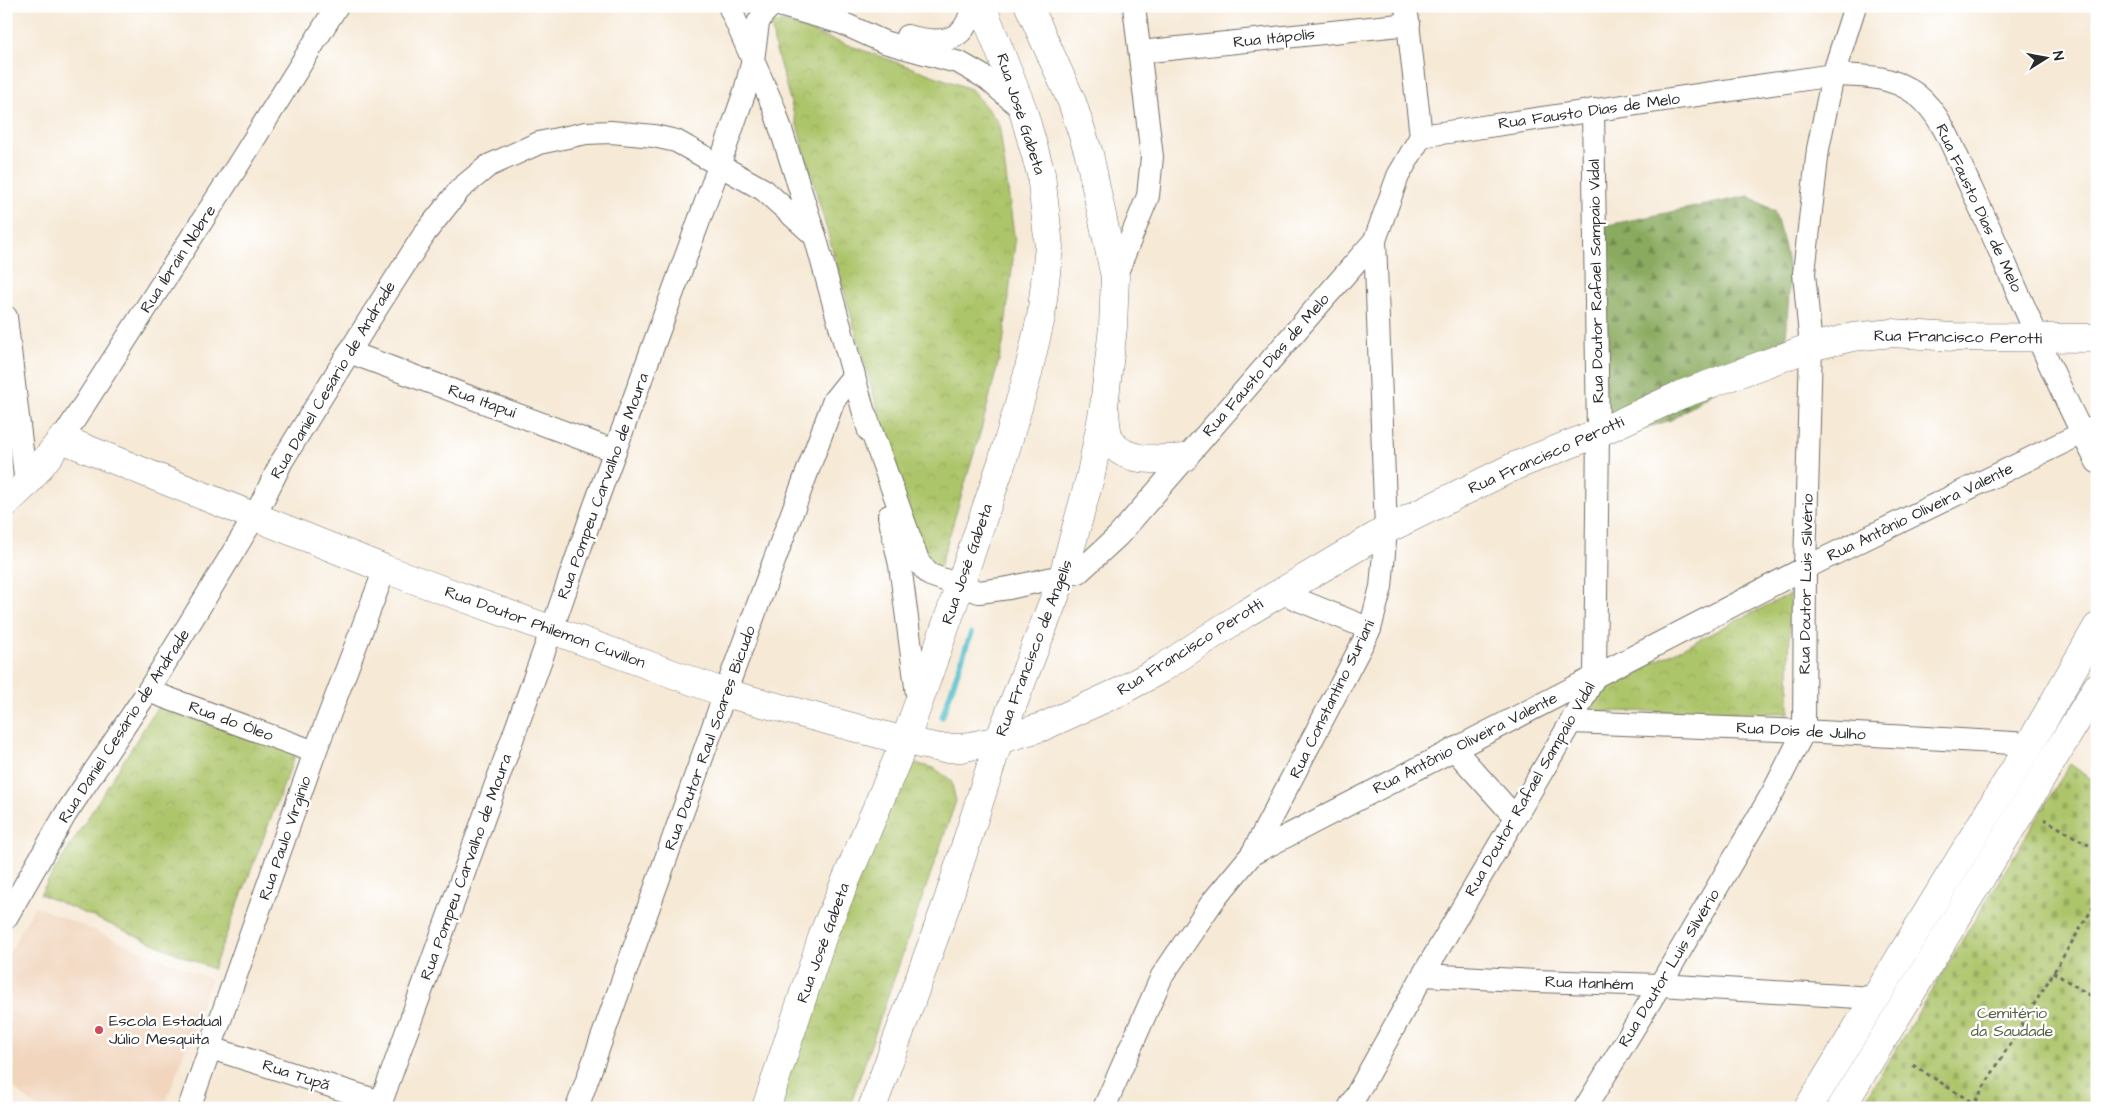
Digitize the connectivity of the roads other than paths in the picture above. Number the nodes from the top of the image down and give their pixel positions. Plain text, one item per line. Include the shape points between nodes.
1 (337, 6) edge
2 (729, 6) edge
3 (771, 6) edge
4 (782, 6) edge
5 (972, 6) edge
6 (982, 6) edge
7 (1029, 6) edge
8 (1134, 6) edge
9 (1855, 6) edge
10 (1408, 15) edge
11 (842, 23) junction
12 (1140, 52) junction
13 (753, 60) junction
14 (1833, 75) junction
15 (1023, 110) junction
16 (1593, 110) junction
17 (1421, 136) junction
18 (719, 166) junction
19 (814, 236) junction
20 (1375, 240) junction
21 (1115, 277) junction
22 (6, 317) edge
23 (2037, 338) junction
24 (2097, 338) edge
25 (1810, 347) junction
26 (349, 352) junction
27 (854, 375) junction
28 (1104, 406) junction
29 (866, 416) junction
30 (2089, 429) edge
31 (1598, 433) junction
32 (62, 439) junction
33 (614, 451) junction
34 (1184, 458) junction
35 (2097, 462) edge
36 (26, 484) junction
37 (6, 503) edge
38 (255, 516) junction
39 (1386, 530) junction
40 (1805, 568) junction
41 (386, 570) junction
42 (1064, 576) junction
43 (960, 585) junction
44 (1279, 592) junction
45 (2097, 627) edge
46 (552, 629) junction
47 (1370, 629) junction
48 (1595, 676) junction
49 (2097, 687) edge
50 (148, 691) junction
51 (725, 692) junction
52 (918, 702) junction
53 (1571, 722) junction
54 (1042, 727) joint
55 (1804, 731) junction
56 (999, 740) junction
57 (905, 741) junction
58 (2030, 744) junction
59 (1454, 749) junction
60 (315, 752) junction
61 (1515, 817) junction
62 (1252, 854) junction
63 (6, 918) edge
64 (1423, 975) junction
65 (1660, 985) junction
66 (1874, 998) junction
67 (211, 1048) junction
68 (380, 1105) edge
69 (189, 1108) edge
70 (577, 1108) edge
71 (766, 1108) edge
72 (872, 1108) edge
73 (1104, 1108) edge
74 (1349, 1108) edge
75 (1584, 1108) edge
76 (1808, 1108) edge
77 (1841, 1108) edge

1 - 32 street, Rua Ibrain Nobre
2 - 13 street
3 - 13 street, Rua Pompeu Carvalho de Moura via 758,23
4 - 11 street
5 - 11 street via 966,27 949,40 922,40 874,27
6 - 15 main road, Rua José Gabeta
7 - 21 main road, Rua Francisco de Angelis via 1072,102 1089,154
8 - 12 street
9 - 14 street, Rua Doutor Luis Silvério
10 - 12 street, Rua Itápolis
10 - 17 street
11 - 15 street via 884,42 960,63 986,78
12 - 21 street via 1152,157 1148,196
13 - 18 street, Rua Pompeu Carvalho de Moura
13 - 19 street via 774,108
14 - 16 street, Rua Fausto Dias de Melo
14 - 23 street, Rua Fausto Dias de Melo via 1896,81 1916,94 1936,114 1996,240
14 - 25 street, Rua Doutor Luis Silvério via 1818,148 1804,273
15 - 43 main road, Rua José Gabeta via 1042,174 1049,247 1041,317 1002,462
16 - 17 street, Rua Fausto Dias de Melo
16 - 31 street, Rua Doutor Rafael Sampaio Vidal
17 - 20 street, Rua Fausto Dias de Melo via 1398,176
18 - 19 street, Rua Daniel Cesário de Andrade via 764,190
18 - 26 street, Rua Daniel Cesário de Andrade via 676,140 611,132 564,136 539,142 488,166 460,189 425,233
18 - 33 street, Rua Pompeu Carvalho de Moura
19 - 27 street
20 - 34 street, Rua Fausto Dias de Melo
20 - 39 street, Rua Constantino Suriani
21 - 28 main road, Rua Francisco de Angelis
22 - 36 street
23 - 24 main road, Rua Francisco Perotti
23 - 25 main road, Rua Francisco Perotti via 1892,333 1853,337
23 - 30 street, Rua Fausto Dias de Melo
25 - 31 main road, Rua Francisco Perotti via 1680,395
25 - 40 street, Rua Doutor Luis Silvério
26 - 33 street, Rua Itapuí
26 - 38 street, Rua Daniel Cesário de Andrade via 282,462
27 - 29 street
27 - 51 street, Rua Doutor Raul Soares Bicudo via 834,400
28 - 34 main road via 1112,443 1125,453 1151,459
28 - 42 main road, Rua Francisco de Angelis via 1091,474
29 - 43 street, Rua Fausto Dias de Melo via 919,563 930,575
29 - 52 street via 900,565
30 - 35 street, Rua Fausto Dias de Melo
30 - 40 street, Rua Antônio Oliveira Valente
31 - 39 main road, Rua Francisco Perotti via 1516,466
31 - 48 street, Rua Doutor Rafael Sampaio Vidal
32 - 36 main road, Rua Ibrain Nobre
32 - 38 main road, Rua Doutor Philemon Cuvillon
33 - 46 street, Rua Pompeu Carvalho de Moura
34 - 42 street, Rua Fausto Dias de Melo via 1118,536 1079,572
36 - 37 main road, Rua Ibrain Nobre
38 - 41 main road, Rua Doutor Philemon Cuvillon
38 - 50 street, Rua Daniel Cesário de Andrade
39 - 44 main road, Rua Francisco Perotti
39 - 47 street, Rua Constantino Suriani via 1381,587
40 - 48 street, Rua Antônio Oliveira Valente
40 - 55 street, Rua Doutor Luis Silvério
41 - 46 main road, Rua Doutor Philemon Cuvillon
41 - 60 street, Rua Paulo Virgínio
42 - 43 street, Rua Fausto Dias de Melo via 979,592
42 - 56 main road, Rua Francisco de Angelis
43 - 52 main road, Rua José Gabeta
44 - 47 street
44 - 54 main road, Rua Francisco Perotti via 1161,669 1083,710
45 - 58 main road
46 - 51 main road, Rua Doutor Philemon Cuvillon
46 - 68 street, Rua Pompeu Carvalho de Moura
47 - 62 street, Rua Constantino Suriani
48 - 53 street, Rua Doutor Rafael Sampaio Vidal
48 - 59 street, Rua Antônio Oliveira Valente
49 - 77 main road
50 - 60 street, Rua do Óleo
50 - 63 street, Rua Daniel Cesário de Andrade via 65,816
51 - 57 main road, Rua Doutor Philemon Cuvillon
51 - 70 street, Rua Doutor Raul Soares Bicudo
52 - 57 main road, Rua José Gabeta
53 - 55 street, Rua Dois de Julho
53 - 61 street, Rua Doutor Rafael Sampaio Vidal
54 - 56 main road, Rua Doutor Philemon Cuvillon
55 - 58 street, Rua Dois de Julho
55 - 65 street, Rua Doutor Luis Silvério via 1773,792
56 - 57 main road, Rua Doutor Philemon Cuvillon via 961,748 940,748
56 - 72 main road, Rua Francisco de Angelis via 948,900
57 - 71 main road, Rua José Gabeta via 824,932
58 - 66 main road
59 - 61 street
59 - 62 street, Rua Antônio Oliveira Valente
60 - 67 street, Rua Paulo Virgínio
61 - 64 street, Rua Doutor Rafael Sampaio Vidal
62 - 73 street, Rua Constantino Suriani via 1213,901 1162,976
64 - 65 street, Rua Itanhém
64 - 74 street, Rua Doutor Rafael Sampaio Vidal
65 - 66 street, Rua Itanhém
65 - 75 street, Rua Doutor Luis Silvério
66 - 76 main road
67 - 68 street, Rua Tupã
67 - 69 street, Rua Paulo Virgínio

